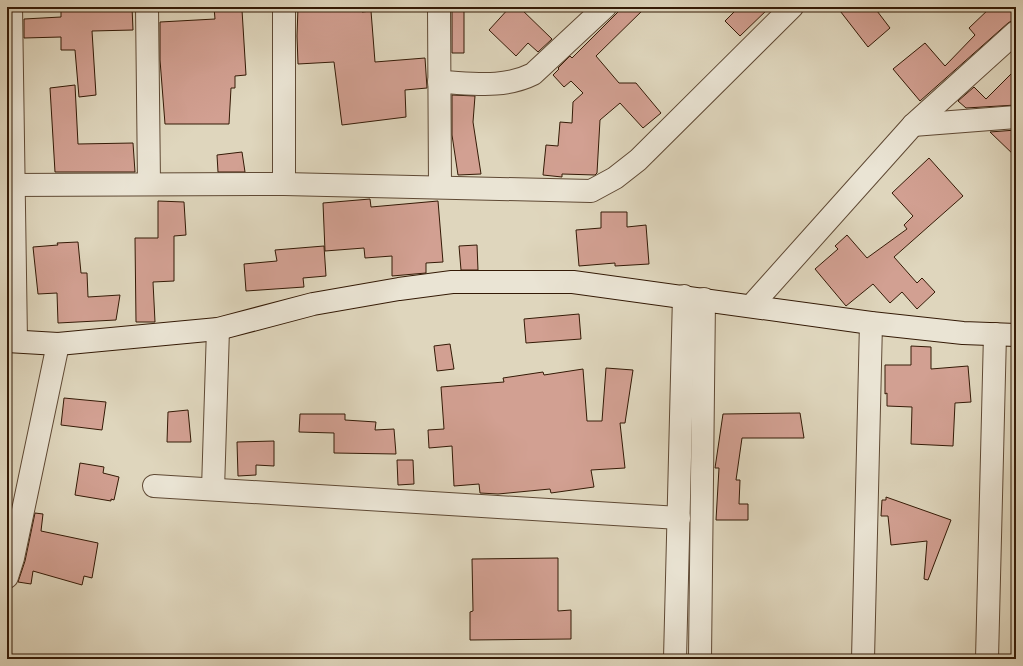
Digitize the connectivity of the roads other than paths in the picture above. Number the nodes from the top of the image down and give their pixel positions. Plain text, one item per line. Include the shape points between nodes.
1 (11, 7) edge
2 (147, 7) edge
3 (284, 7) edge
4 (439, 7) edge
5 (792, 7) edge
6 (600, 9) edge
7 (1016, 32) edge
8 (439, 82) junction
9 (1016, 117) edge
10 (913, 124) junction
11 (149, 183) junction
12 (284, 184) junction
13 (10, 185) edge
14 (440, 187) junction
15 (694, 298) junction
16 (751, 306) junction
17 (871, 323) junction
18 (218, 329) junction
19 (995, 334) junction
20 (1016, 335) edge
21 (11, 341) edge
22 (58, 344) junction
23 (154, 486) dead end
24 (213, 489) junction
25 (679, 518) junction
26 (9, 564) edge
27 (675, 659) edge
28 (700, 659) edge
29 (864, 659) edge
30 (987, 659) edge

1 - 13 street
2 - 11 street
3 - 12 street
4 - 8 street
5 - 14 street via 638,160 609,182 591,190 573,191
6 - 8 street via 533,74 519,81 503,84
7 - 10 street
8 - 14 street
9 - 10 street
10 - 16 street
11 - 12 street
11 - 13 street
12 - 14 street
13 - 21 street
15 - 16 street
15 - 18 street via 572,282 452,282 313,304
15 - 25 street
15 - 28 street
16 - 17 street
17 - 19 street
17 - 29 street
18 - 22 street
18 - 24 street
19 - 20 street
19 - 30 street
21 - 22 street
22 - 26 street
23 - 24 street
24 - 25 street
25 - 27 street

